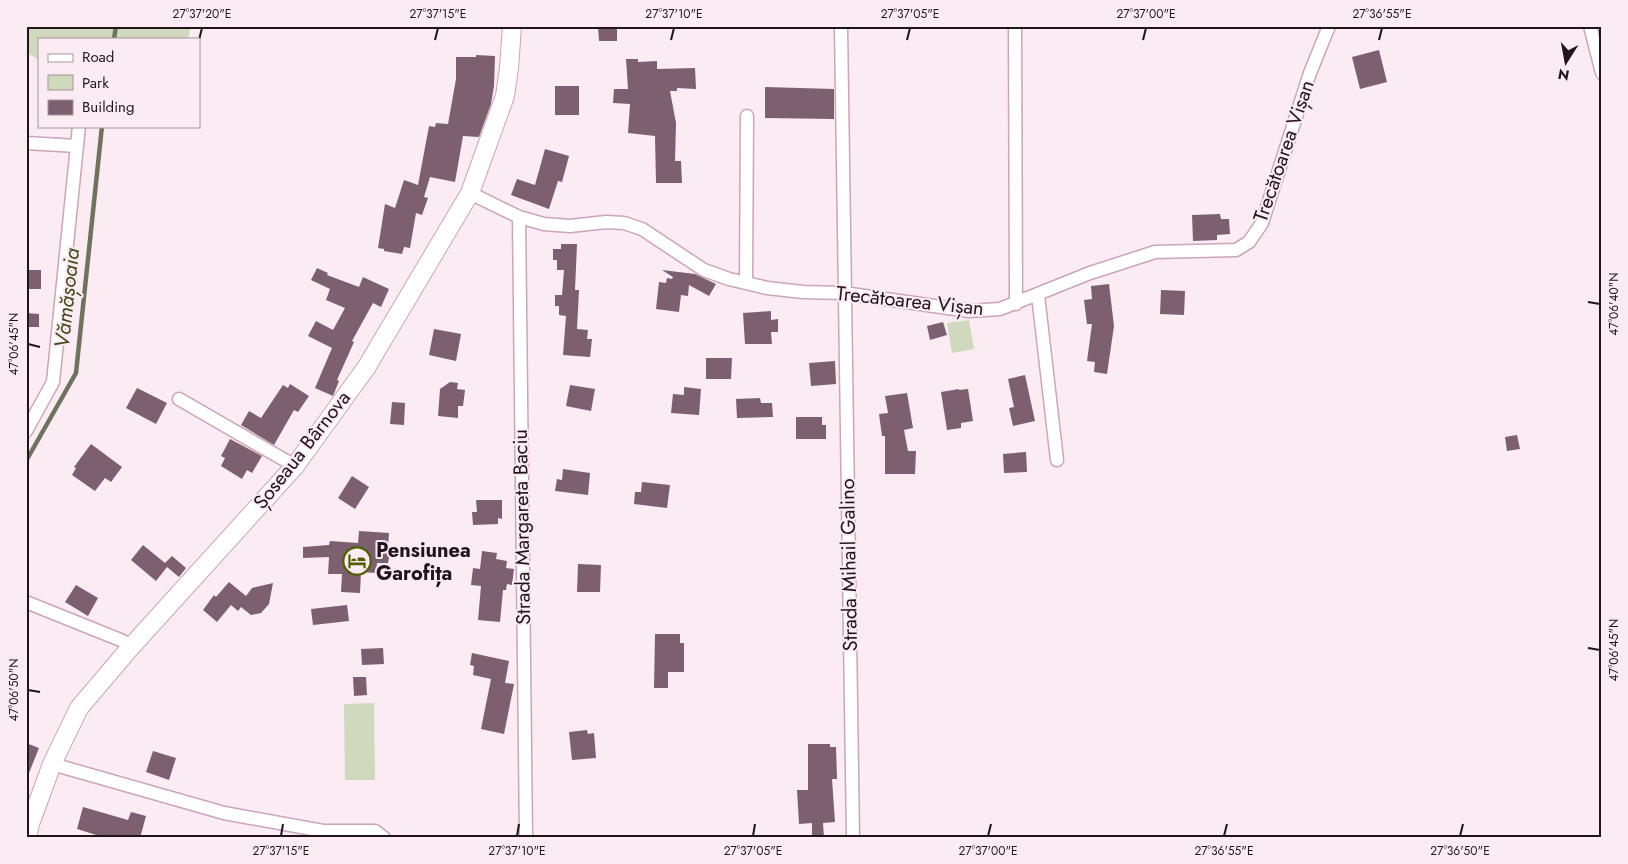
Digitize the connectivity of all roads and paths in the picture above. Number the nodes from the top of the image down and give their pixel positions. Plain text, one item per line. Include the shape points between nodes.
1 (512, 26) edge
2 (841, 26) edge
3 (1015, 26) edge
4 (1330, 26) edge
5 (1590, 26) edge
6 (1602, 73) edge
7 (747, 116) dead end
8 (79, 128) edge
9 (26, 143) edge
10 (77, 146) junction
11 (470, 193) junction
12 (519, 217) junction
13 (746, 283) junction
14 (844, 293) junction
15 (1038, 295) junction
16 (1016, 304) junction
17 (179, 399) dead end
18 (26, 431) edge
19 (1057, 460) dead end
20 (295, 466) junction
21 (26, 602) edge
22 (130, 648) junction
23 (52, 764) junction
24 (29, 816) edge
25 (27, 838) edge
26 (384, 838) edge
27 (526, 838) edge
28 (854, 838) edge

1 - 11 main road, Șoseaua Bârnova via 505,96
2 - 14 street, Strada Mihail Galino
3 - 16 street
4 - 15 street, Trecătoarea Vișan via 1310,74 1262,223 1249,242 1236,250 1156,252 1090,273
5 - 6 street
7 - 13 street
8 - 10 street
9 - 10 street
10 - 18 street via 53,382
11 - 12 street, Trecătoarea Vișan
11 - 20 main road, Șoseaua Bârnova via 366,368
12 - 13 street, Trecătoarea Vișan via 561,225 624,223 642,229 704,270
12 - 27 street, Strada Margareta Baciu
13 - 14 street, Trecătoarea Vișan via 803,292
14 - 16 street, Trecătoarea Vișan via 969,310 1000,309
14 - 28 street, Strada Mihail Galino
15 - 16 street, Trecătoarea Vișan
15 - 19 street
17 - 20 street
20 - 22 main road, Șoseaua Bârnova
21 - 22 street via 123,641
22 - 23 main road, Șoseaua Bârnova via 79,708
23 - 24 main road, Șoseaua Bârnova
23 - 26 street via 224,813 322,831 375,831
24 - 25 main road, Șoseaua Bârnova

